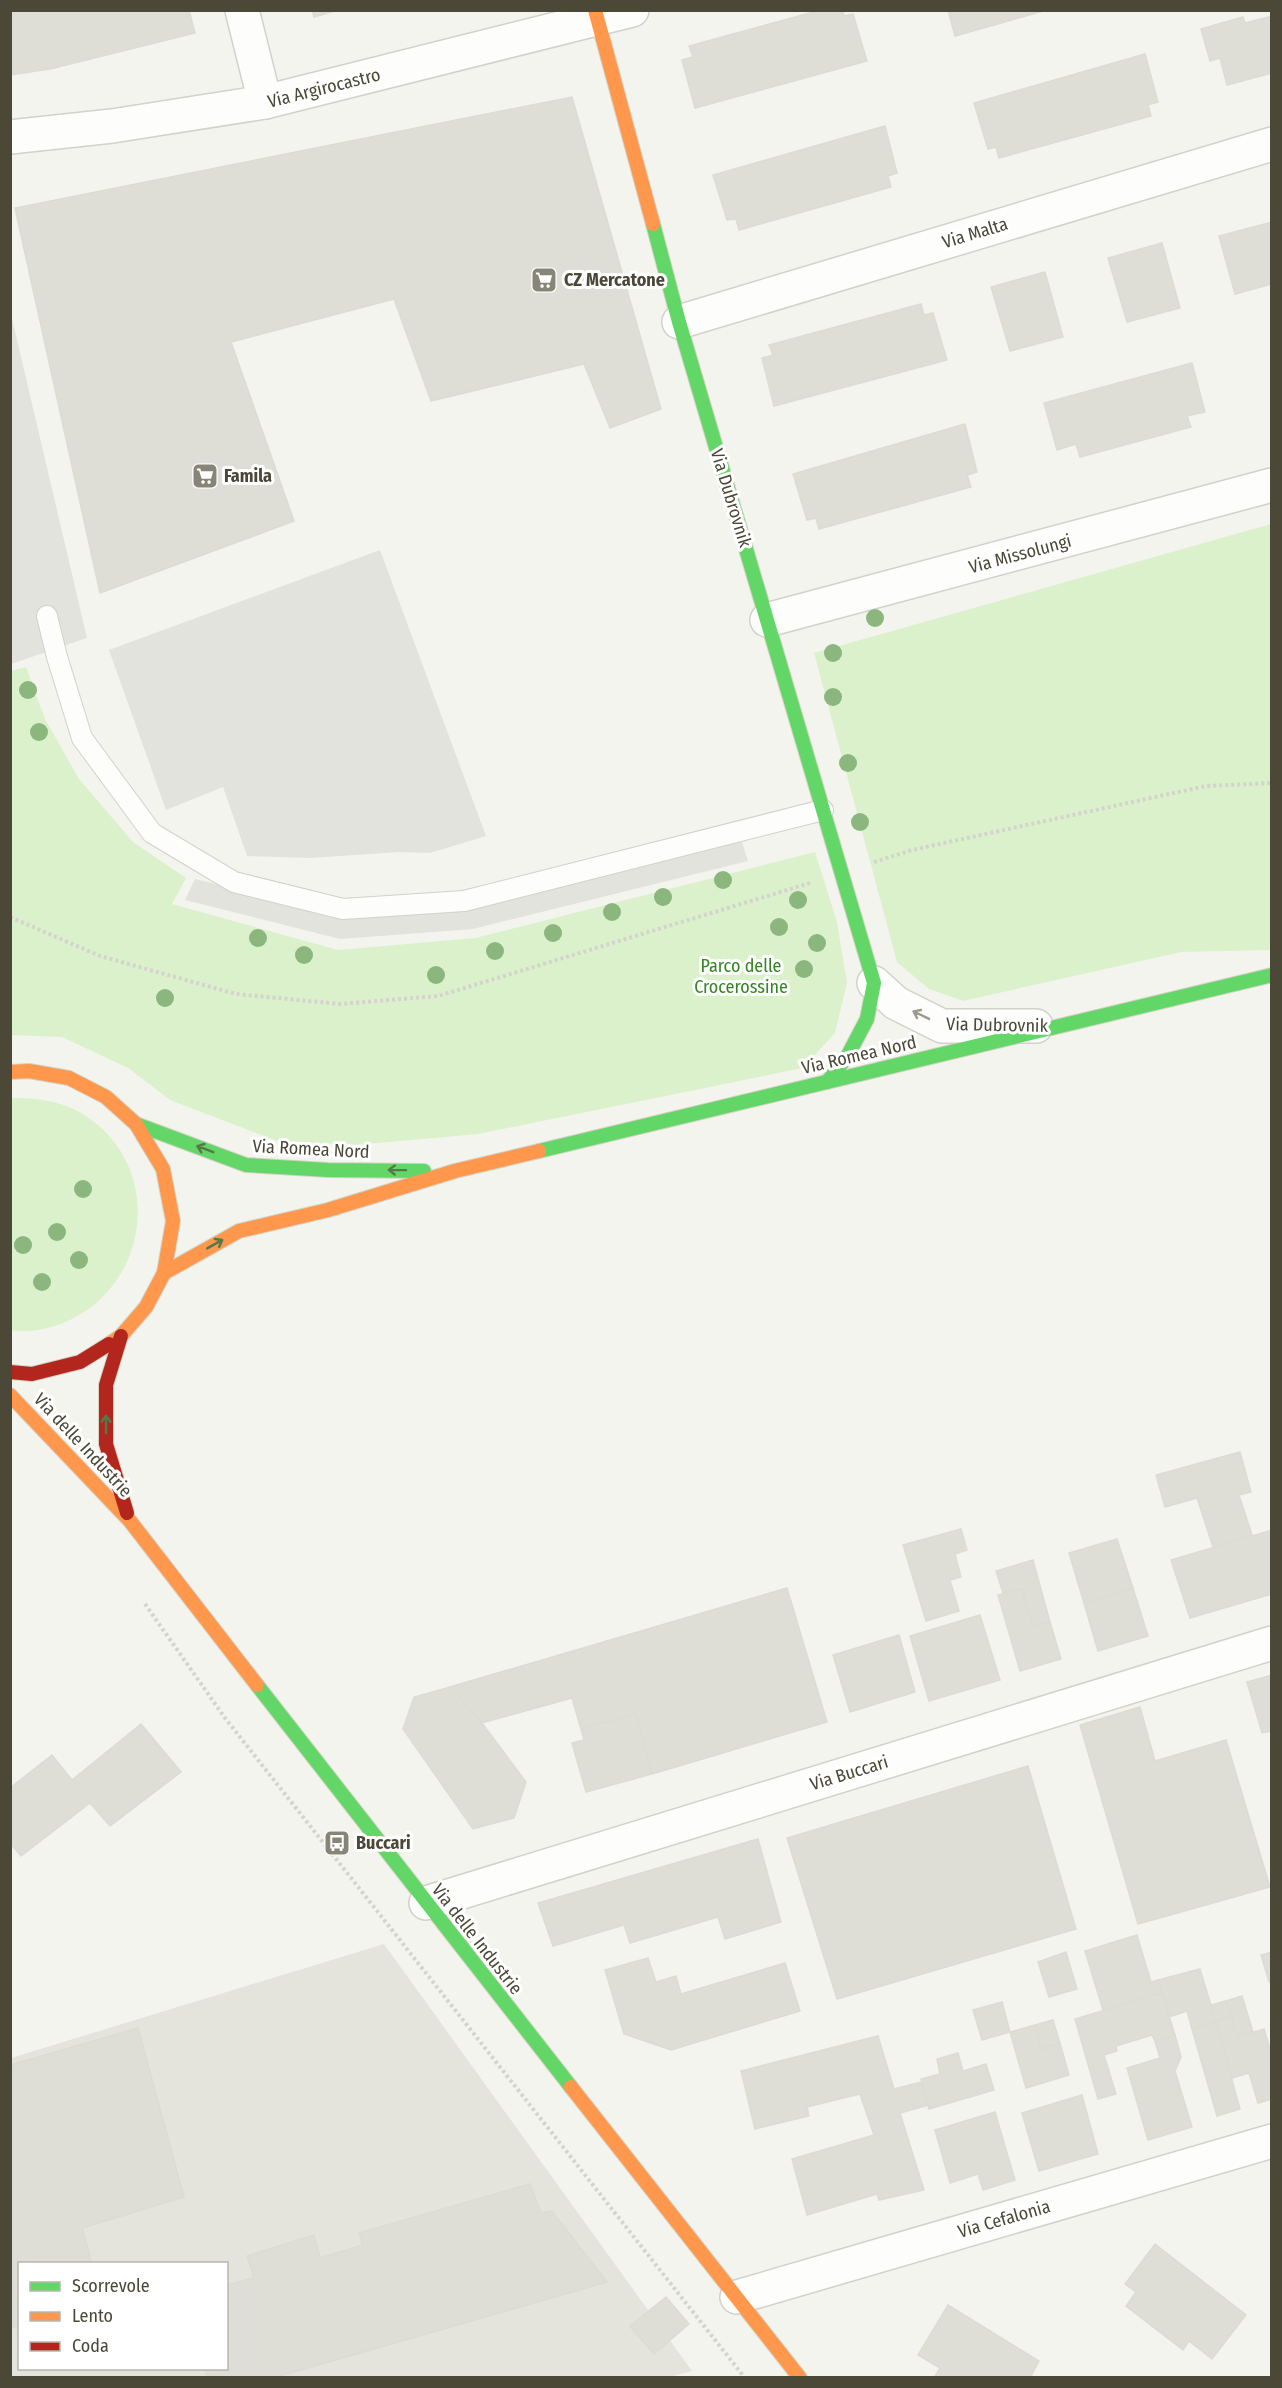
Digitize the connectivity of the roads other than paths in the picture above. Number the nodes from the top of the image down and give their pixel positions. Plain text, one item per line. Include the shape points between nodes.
1 (242, 10) edge
2 (632, 10) edge
3 (596, 16) edge
4 (266, 102) junction
5 (10, 137) edge
6 (1272, 144) edge
7 (679, 322) junction
8 (1272, 485) edge
9 (47, 616) dead end
10 (767, 620) junction
11 (823, 810) junction
12 (1272, 975) edge
13 (874, 983) junction
14 (1061, 1026) junction
15 (10, 1072) edge
16 (827, 1082) junction
17 (136, 1124) junction
18 (455, 1171) junction
19 (164, 1273) junction
20 (121, 1336) junction
21 (10, 1372) edge
22 (10, 1395) edge
23 (130, 1521) junction
24 (1272, 1643) edge
25 (426, 1903) junction
26 (1272, 2141) edge
27 (737, 2297) junction
28 (801, 2378) edge

1 - 4 street
2 - 3 street, Via Argirocastro
3 - 4 street, Via Argirocastro
3 - 7 street, Via Dubrovnik
4 - 5 street, Via Argirocastro
6 - 7 street, Via Malta
7 - 10 street, Via Dubrovnik
8 - 10 street, Via Missolungi
9 - 11 lane via 82,738 152,833 234,882 248,886 343,909 464,901
10 - 11 street, Via Dubrovnik
11 - 13 street, Via Dubrovnik
12 - 14 street, Via Romea Nord
14 -> 13 street, Via Dubrovnik via 942,1026 896,1003
13 - 16 street, Via Dubrovnik via 867,1019 847,1057
14 - 16 street, Via Romea Nord
15 - 17 street via 69,1078 106,1096
16 - 18 street, Via Romea Nord
18 -> 17 street, Via Romea Nord via 246,1165
17 - 19 street via 163,1169 173,1221
19 -> 18 street, Via Romea Nord via 239,1231 328,1210
19 - 20 street via 146,1307
20 - 21 street via 80,1362 32,1374
23 -> 20 street, Via delle Industrie via 106,1444 106,1385
22 - 23 street, Via delle Industrie
23 - 25 street, Via delle Industrie
24 - 25 street, Via Buccari
25 - 27 street, Via delle Industrie
26 - 27 street, Via Cefalonia
27 - 28 street, Via delle Industrie

